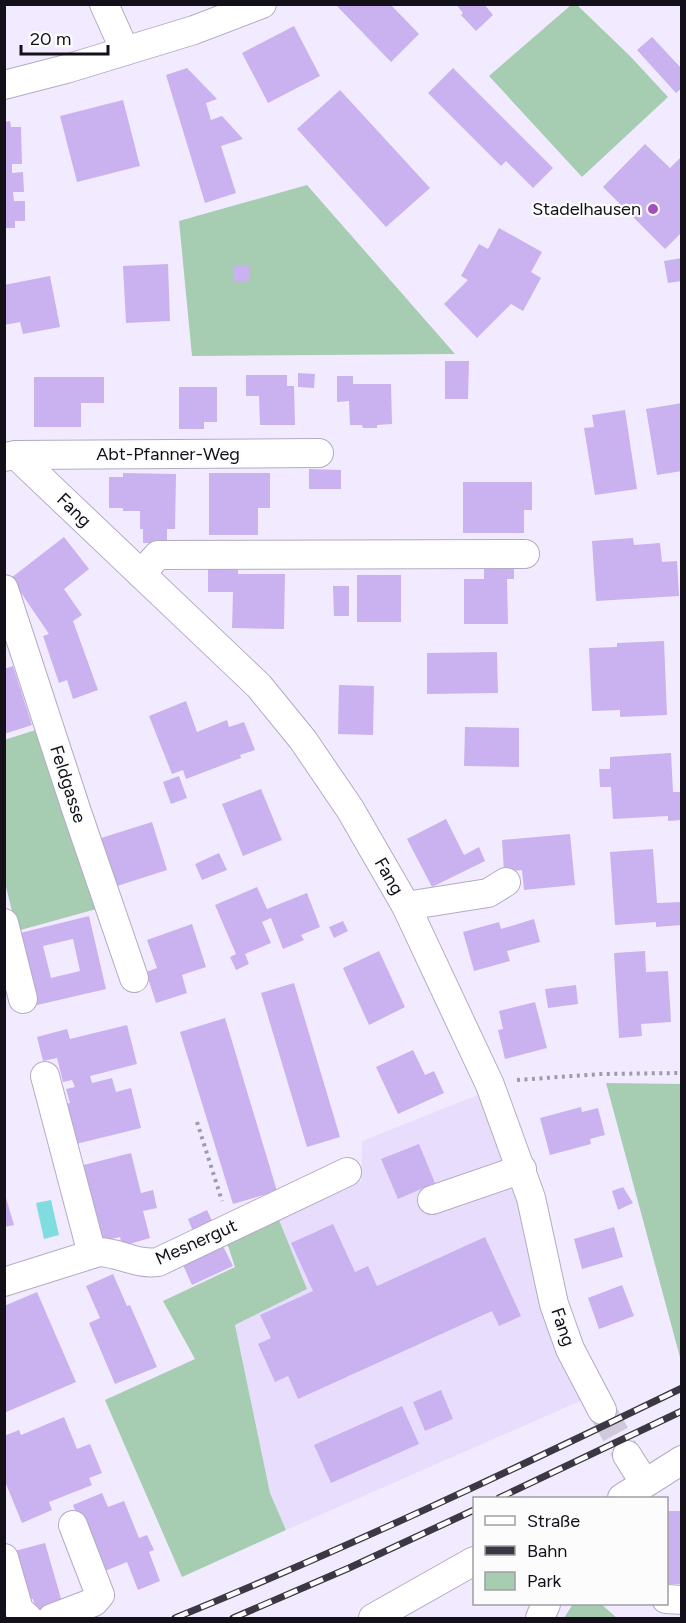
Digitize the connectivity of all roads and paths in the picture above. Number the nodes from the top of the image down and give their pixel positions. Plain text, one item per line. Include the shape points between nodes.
1 (104, 4) edge
2 (262, 4) edge
3 (125, 51) junction
4 (4, 85) edge
5 (319, 453) dead end
6 (10, 456) edge
7 (525, 554) dead end
8 (141, 573) junction
9 (4, 589) edge
10 (507, 882) dead end
11 (406, 906) junction
12 (4, 923) edge
13 (134, 978) dead end
14 (22, 999) dead end
15 (681, 1073) edge
16 (45, 1076) dead end
17 (490, 1085) junction
18 (197, 1122) dead end
19 (522, 1169) junction
20 (347, 1172) dead end
21 (432, 1200) dead end
22 (230, 1228) junction
23 (92, 1254) junction
24 (4, 1282) edge
25 (602, 1410) tunnel mouth
26 (627, 1455) tunnel mouth
27 (681, 1460) edge
28 (633, 1490) edge
29 (73, 1525) dead end
30 (4, 1558) edge
31 (473, 1562) edge
32 (28, 1618) edge
33 (52, 1618) edge
34 (373, 1618) edge

1 - 3 street
2 - 3 street
3 - 4 street
5 - 6 street, Abt-Pfanner-Weg
6 - 8 street, Fang
7 - 8 street via 158,555
8 - 11 street, Fang via 259,686 303,740 351,809
9 - 13 street, Feldgasse
10 - 11 street via 488,892
11 - 17 street, Fang
12 - 14 street
15 - 17 path via 601,1074
16 - 23 street
17 - 19 street, Fang
18 - 22 path
19 - 21 street
19 - 25 street, Fang via 554,1304 570,1350
20 - 22 street, Mesnergut
22 - 23 street, Mesnergut via 158,1262 145,1264 114,1253
23 - 24 street, Mesnergut
26 - 28 street
27 - 28 street
29 - 33 street via 99,1595 94,1602
30 - 32 street via 19,1610
31 - 34 street

